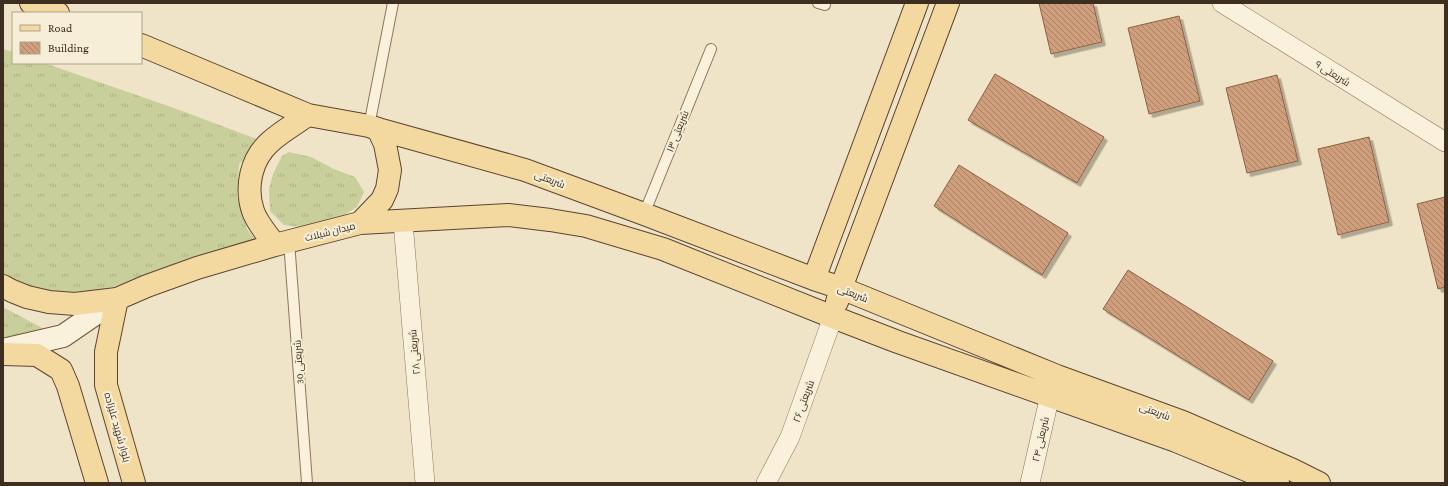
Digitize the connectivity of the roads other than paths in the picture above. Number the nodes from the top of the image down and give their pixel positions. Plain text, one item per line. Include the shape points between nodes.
1 (31, 3) edge
2 (393, 3) edge
3 (917, 3) edge
4 (948, 3) edge
5 (1222, 3) edge
6 (55, 12) edge
7 (142, 45) edge
8 (711, 49) dead end
9 (308, 115) junction
10 (373, 128) junction
11 (1445, 142) edge
12 (644, 214) junction
13 (403, 222) junction
14 (360, 223) junction
15 (282, 243) junction
16 (814, 279) junction
17 (3, 286) edge
18 (841, 288) junction
19 (117, 299) junction
20 (833, 317) junction
21 (3, 350) edge
22 (3, 354) edge
23 (1050, 395) junction
24 (97, 483) edge
25 (134, 483) edge
26 (308, 483) edge
27 (425, 483) edge
28 (766, 483) edge
29 (1030, 483) edge
30 (1278, 483) edge
31 (1318, 483) edge

1 - 6 main road
2 - 10 lane
3 - 16 main road
4 - 18 main road
5 - 11 street, شریعتی ۹
7 - 9 main road
8 - 12 lane, شریعتی ۱۳
9 - 10 main road
9 - 15 main road via 269,143 256,159 249,186 253,210 261,226
10 - 12 main road, شریعتی via 525,170
10 - 14 main road, میدان شیلات via 385,144 390,170 387,190 382,200
12 - 16 main road, شریعتی
13 - 14 main road, شریعتی
13 - 20 main road, شریعتی via 508,215 586,226 663,249
13 - 27 street, شریعتی ۲۸
14 - 15 main road, میدان شیلات
15 - 19 main road, میدان شیلات via 197,268
15 - 26 lane, شریعتی 30
16 - 18 main road, شریعتی
17 - 19 main road, میدان شیلات via 27,297 49,302 75,304
18 - 20 main road
18 - 31 main road, شریعتی via 1057,376 1183,422
19 - 21 main road via 63,336
19 - 25 main road, بلوار شهید علیزاده via 106,352 106,385
20 - 23 main road, شریعتی
20 - 28 street, شریعتی ۲۶ via 790,437
22 - 24 main road via 37,356 61,370
23 - 29 street, شریعتی ۲۴
23 - 30 main road, شریعتی via 1176,441

